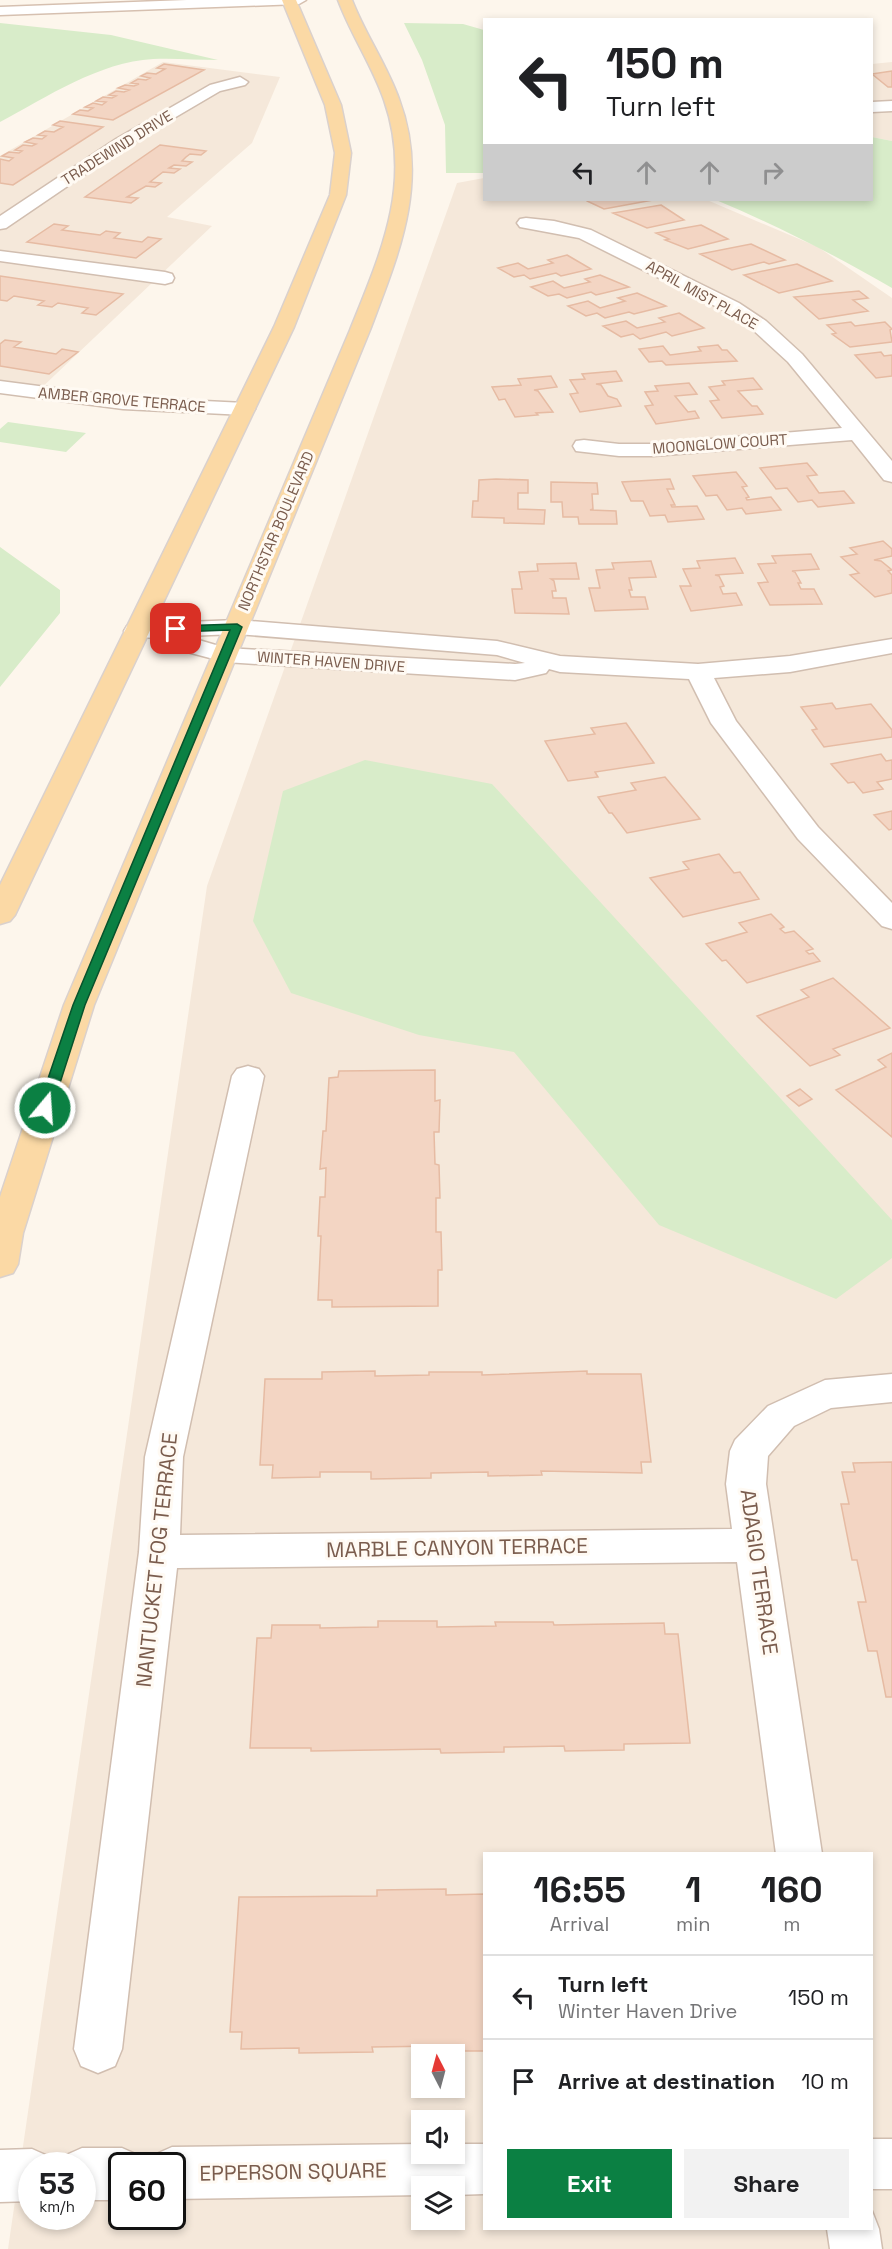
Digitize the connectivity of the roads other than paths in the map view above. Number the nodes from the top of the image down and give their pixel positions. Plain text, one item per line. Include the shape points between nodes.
1 (70, 0) edge
2 (289, 0) edge
3 (299, 0) edge
4 (345, 0) edge
5 (0, 2) edge
6 (0, 11) edge
7 (240, 82) dead end
8 (892, 106) edge
9 (873, 107) edge
10 (526, 223) dead end
11 (0, 224) edge
12 (0, 256) edge
13 (165, 278) dead end
14 (0, 387) edge
15 (245, 409) junction
16 (856, 433) junction
17 (584, 446) dead end
18 (892, 475) edge
19 (237, 627) junction
20 (136, 631) junction
21 (892, 646) edge
22 (225, 655) junction
23 (560, 664) junction
24 (698, 672) junction
25 (0, 915) edge
26 (892, 920) edge
27 (248, 1076) dead end
28 (0, 1264) edge
29 (892, 1388) edge
30 (755, 1545) junction
31 (159, 1552) junction
32 (800, 1852) edge
33 (98, 2049) dead end
34 (873, 2164) edge
35 (892, 2164) edge
36 (483, 2169) edge
37 (186, 2173) edge
38 (18, 2175) edge
39 (0, 2176) edge
40 (854, 2230) edge
41 (856, 2249) edge

1 - 5 street
2 - 3 street
2 - 6 street
2 - 15 main road via 333,105 343,153 338,195 325,232
4 - 19 main road, NORTHSTAR BOULEVARD via 392,100 407,174 405,203 398,233 360,330
7 - 11 street, TRADEWIND DRIVE via 215,88 122,142
8 - 9 street
10 - 16 street, APRIL MIST PLACE via 585,234 759,325 795,358
12 - 13 street
14 - 15 street, AMBER GROVE TERRACE via 123,403
15 - 20 main road
16 - 17 street, MOONGLOW COURT via 652,450
16 - 18 street, APRIL MIST PLACE
19 - 20 street, WINTER HAVEN DRIVE
19 - 22 main road, NORTHSTAR BOULEVARD
19 - 23 street, WINTER HAVEN DRIVE via 497,648
20 - 22 street, WINTER HAVEN DRIVE
20 - 25 main road
21 - 24 street, WINTER HAVEN DRIVE via 790,664
22 - 23 street, WINTER HAVEN DRIVE via 515,672
22 - 28 main road, NORTHSTAR BOULEVARD via 79,1005 28,1160
23 - 24 street, WINTER HAVEN DRIVE
24 - 26 street via 724,723 808,833
27 - 31 street, NANTUCKET FOG TERRACE via 164,1457
29 - 30 street, ADAGIO TERRACE via 825,1394 781,1416 749,1451 746,1484
30 - 31 street, MARBLE CANYON TERRACE
30 - 32 street, ADAGIO TERRACE
31 - 33 street, NANTUCKET FOG TERRACE
34 - 35 street
36 - 37 street, EPPERSON SQUARE
38 - 39 street
40 - 41 street

